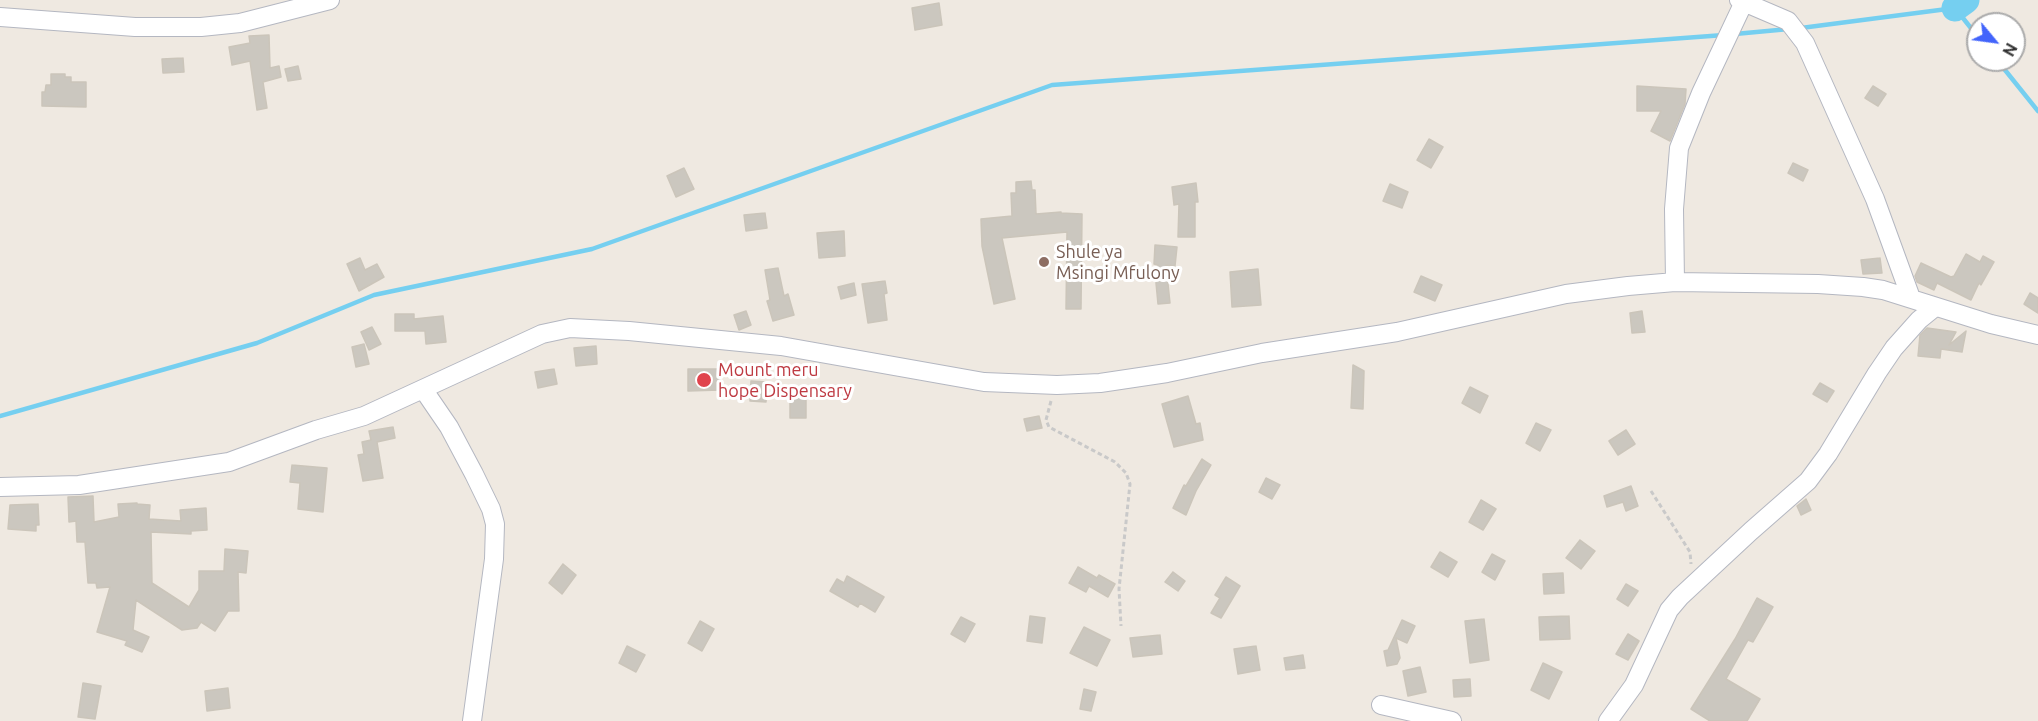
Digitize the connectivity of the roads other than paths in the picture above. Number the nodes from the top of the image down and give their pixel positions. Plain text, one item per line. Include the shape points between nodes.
1 (330, 0) edge
2 (1742, 1) edge
3 (0, 16) edge
4 (1675, 282) junction
5 (1911, 298) junction
6 (1935, 307) junction
7 (2038, 335) edge
8 (423, 389) junction
9 (0, 487) edge
10 (1381, 705) dead end
11 (472, 721) edge
12 (1452, 721) edge
13 (1608, 721) edge

1 - 3 street via 240,23 201,27 135,27
2 - 4 street via 1679,148 1674,209
2 - 5 street via 1788,21 1805,43 1875,200
4 - 5 street via 1844,285
4 - 8 street via 1566,294 1389,333 1100,383 1057,386 984,382 781,346 570,328 542,334
5 - 6 street
6 - 7 street
6 - 13 street via 1894,348 1808,482 1669,610 1634,685
8 - 9 street via 364,416 230,462 79,485
8 - 11 street via 449,427 495,524 494,559
10 - 12 street

